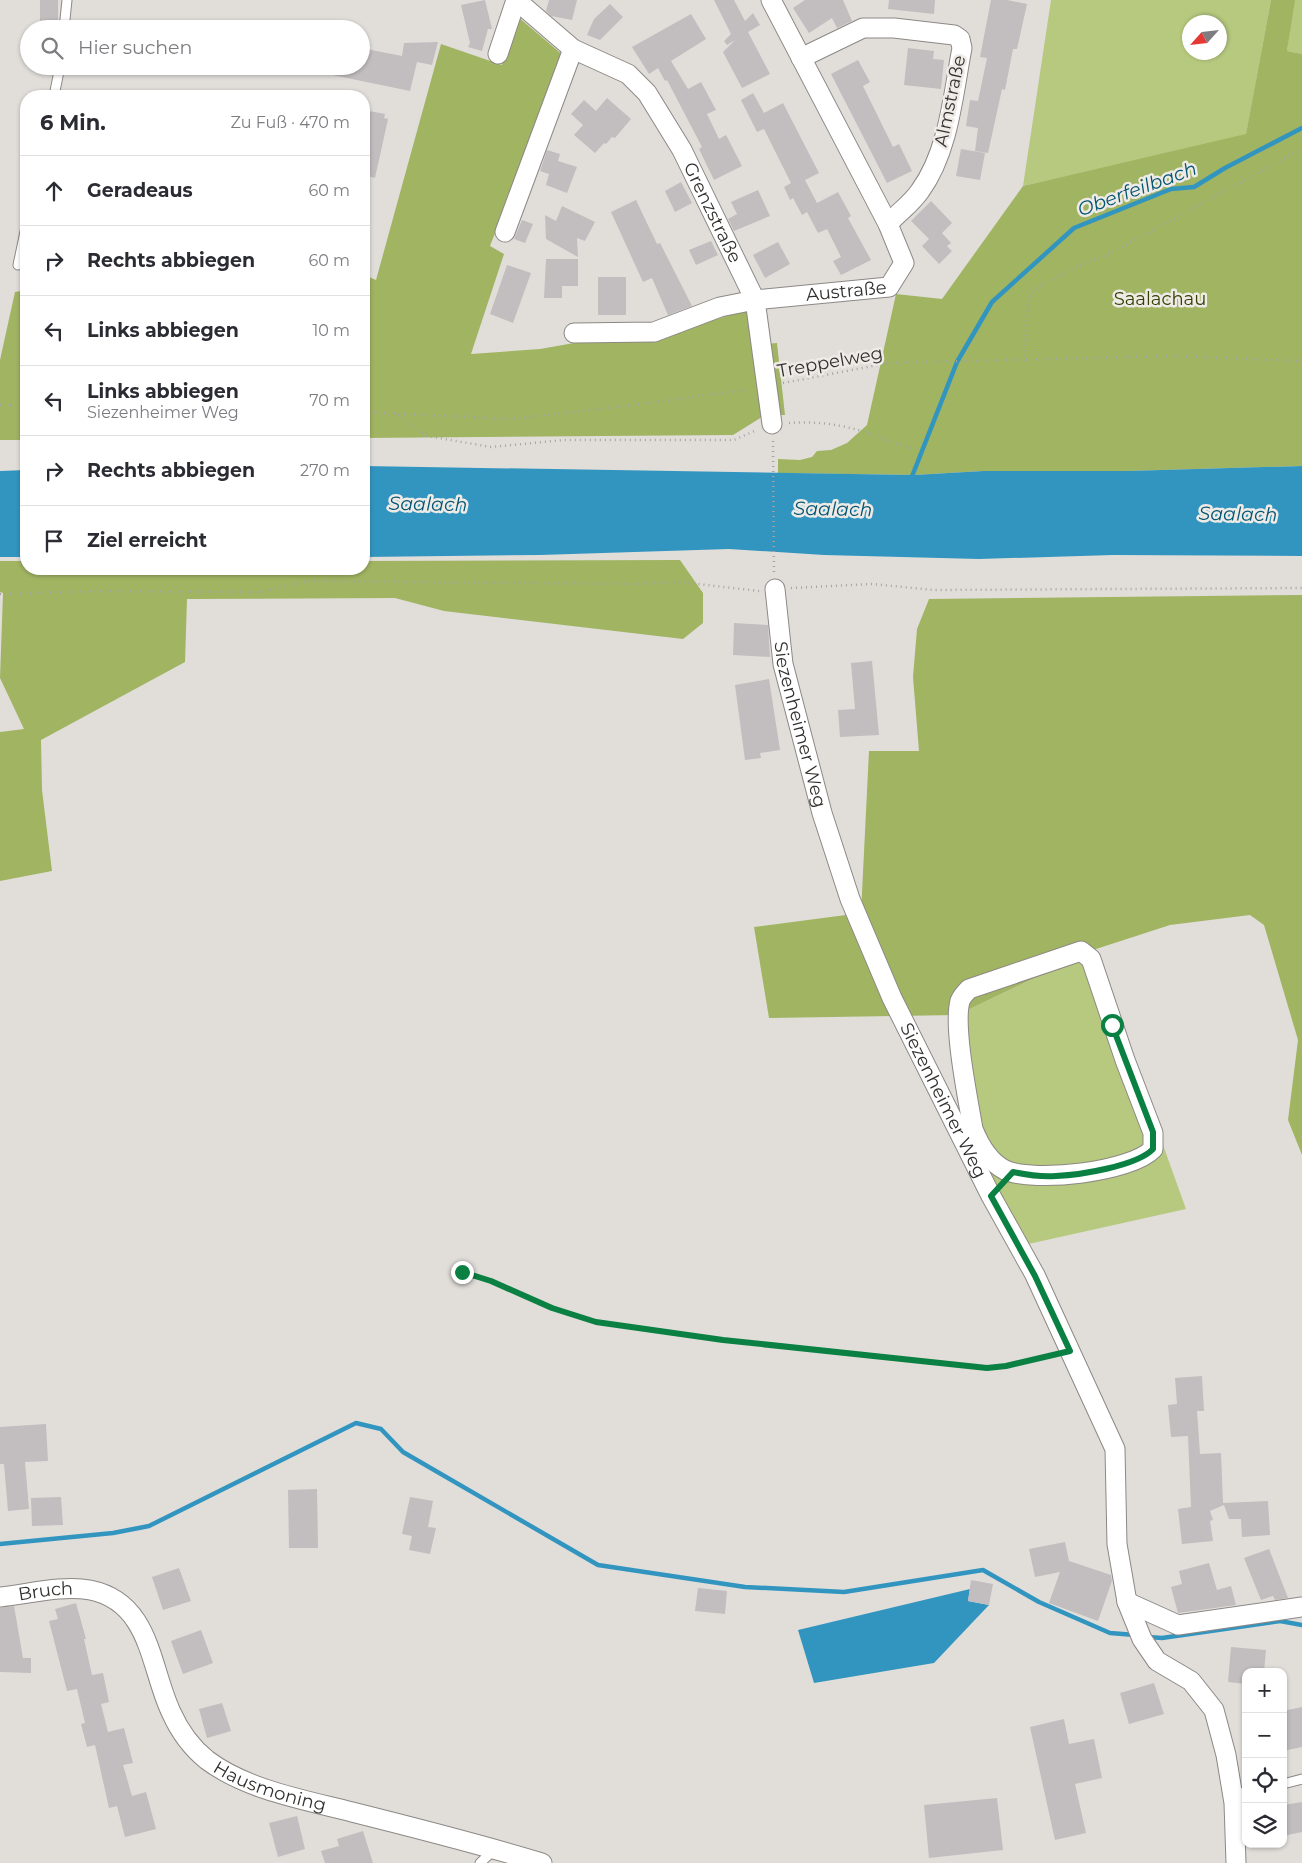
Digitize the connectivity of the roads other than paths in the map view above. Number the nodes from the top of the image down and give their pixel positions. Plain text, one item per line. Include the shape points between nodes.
1 (67, 0) edge
2 (516, 0) edge
3 (771, 0) edge
4 (65, 20) edge
5 (573, 49) junction
6 (498, 54) dead end
7 (801, 58) junction
8 (58, 75) edge
9 (55, 90) edge
10 (888, 224) junction
11 (505, 232) dead end
12 (20, 256) edge
13 (18, 265) dead end
14 (756, 300) junction
15 (574, 333) dead end
16 (772, 428) road end
17 (775, 584) road end
18 (1013, 1172) junction
19 (991, 1196) junction
20 (91, 1590) joint
21 (0, 1597) edge
22 (1127, 1602) junction
23 (1302, 1607) edge
24 (1302, 1779) edge
25 (1287, 1783) edge
26 (1239, 1793) edge
27 (495, 1849) junction
28 (480, 1863) edge
29 (542, 1863) edge
30 (1236, 1863) edge

1 - 4 lane
2 - 5 street, Grenzstraße
2 - 6 street
3 - 7 street, Austraße
5 - 11 street
5 - 14 street, Grenzstraße via 628,74 647,92 682,150
7 - 10 street, Austraße
7 - 10 street, Almstraße via 863,28 954,35 960,40 962,48 945,134 935,165 920,192
8 - 9 lane
10 - 14 street, Austraße via 904,263 889,287
12 - 13 lane
14 - 15 street, Austraße via 720,307 654,332
14 - 16 street, Grenzstraße
17 - 19 street, Siezenheimer Weg via 783,664 822,813 850,899 892,998
18 - 18 street via 1056,1176 1082,1173 1133,1160 1153,1149 1153,1132 1091,959 1081,951 969,989 962,996 959,1033 973,1129 991,1160
18 - 19 street
19 - 22 street, Siezenheimer Weg via 1035,1276 1115,1449 1117,1544
20 - 21 street, Bruch
20 - 27 street, Hausmoning via 129,1610 140,1626 170,1712 184,1736 207,1760 259,1788
22 - 23 street via 1178,1625
22 - 26 street, Siezenheimer Weg via 1138,1631 1157,1661 1191,1681 1214,1710
24 - 25 lane
26 - 30 street, Siezenheimer Weg
27 - 28 lane
27 - 29 street, Hausmoning

